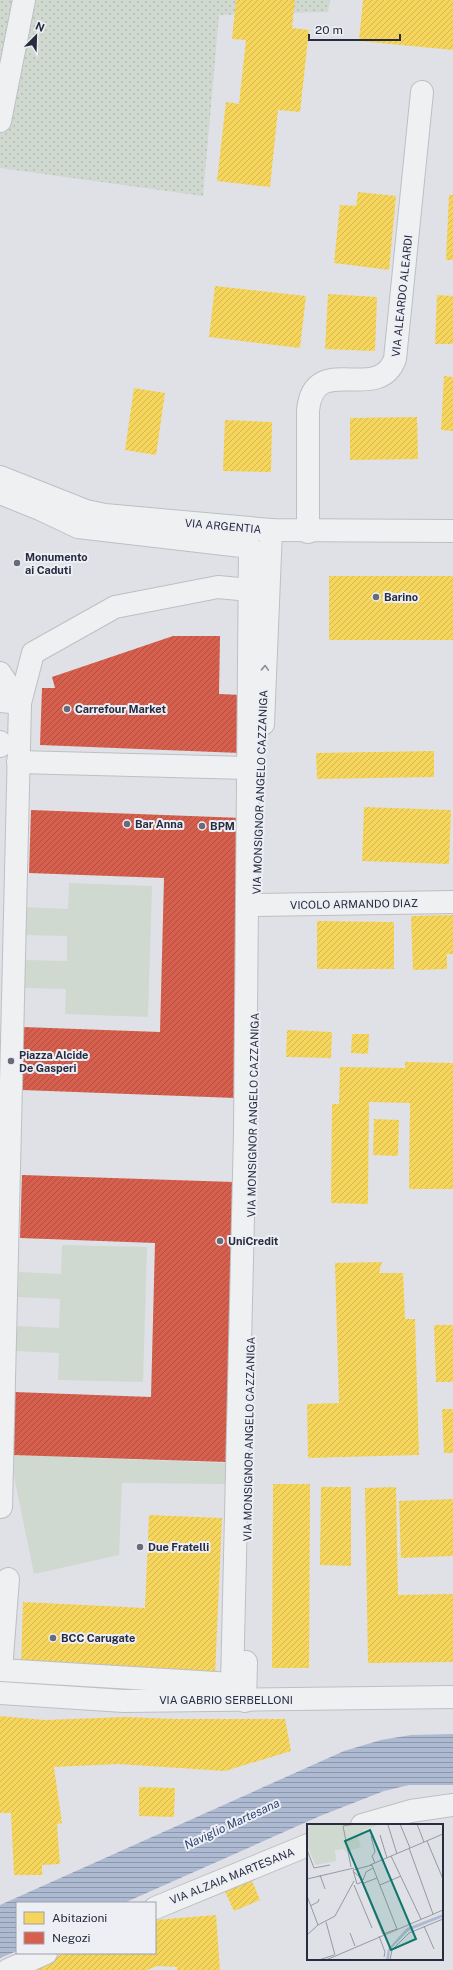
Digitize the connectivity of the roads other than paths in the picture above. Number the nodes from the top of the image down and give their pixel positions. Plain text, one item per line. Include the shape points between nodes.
1 (24, 0) edge
2 (422, 92) dead end
3 (0, 121) edge
4 (0, 477) edge
5 (0, 493) edge
6 (271, 530) junction
7 (453, 531) edge
8 (308, 532) junction
9 (250, 590) junction
10 (0, 673) edge
11 (10, 702) edge
12 (0, 742) edge
13 (0, 746) edge
14 (18, 762) junction
15 (248, 768) junction
16 (453, 902) edge
17 (256, 906) junction
18 (1, 1508) edge
19 (8, 1579) dead end
20 (1, 1670) edge
21 (0, 1693) edge
22 (453, 1697) edge
23 (245, 1701) junction
24 (453, 1804) edge
25 (366, 1824) edge
26 (307, 1845) edge
27 (156, 1908) edge
28 (44, 1954) edge
29 (8, 1970) edge

1 - 3 street
2 - 8 street, VIA ALEARDO ALEARDI via 395,359 387,374 380,378 330,379 322,382 312,395 308,411
4 - 6 street, VIA ARGENTIA via 96,514
5 - 9 street via 78,527 250,547
6 - 8 street, VIA ARGENTIA
17 -> 6 street, VIA MONSIGNOR ANGELO CAZZANIGA
7 - 8 street, VIA ARGENTIA
9 - 11 street via 218,587 115,607 32,653
9 - 15 street
10 - 11 street
11 - 14 street
12 - 13 street
14 - 15 street
14 - 18 street
15 - 20 street via 244,1140 232,1684
16 - 17 street, VICOLO ARMANDO DIAZ
17 - 23 street, VIA MONSIGNOR ANGELO CAZZANIGA
19 - 20 street
21 - 23 street, VIA GABRIO SERBELLONI via 124,1701
22 - 23 street, VIA GABRIO SERBELLONI
24 - 25 street via 411,1811
26 - 27 street, VIA ALZAIA MARTESANA
28 - 29 street

